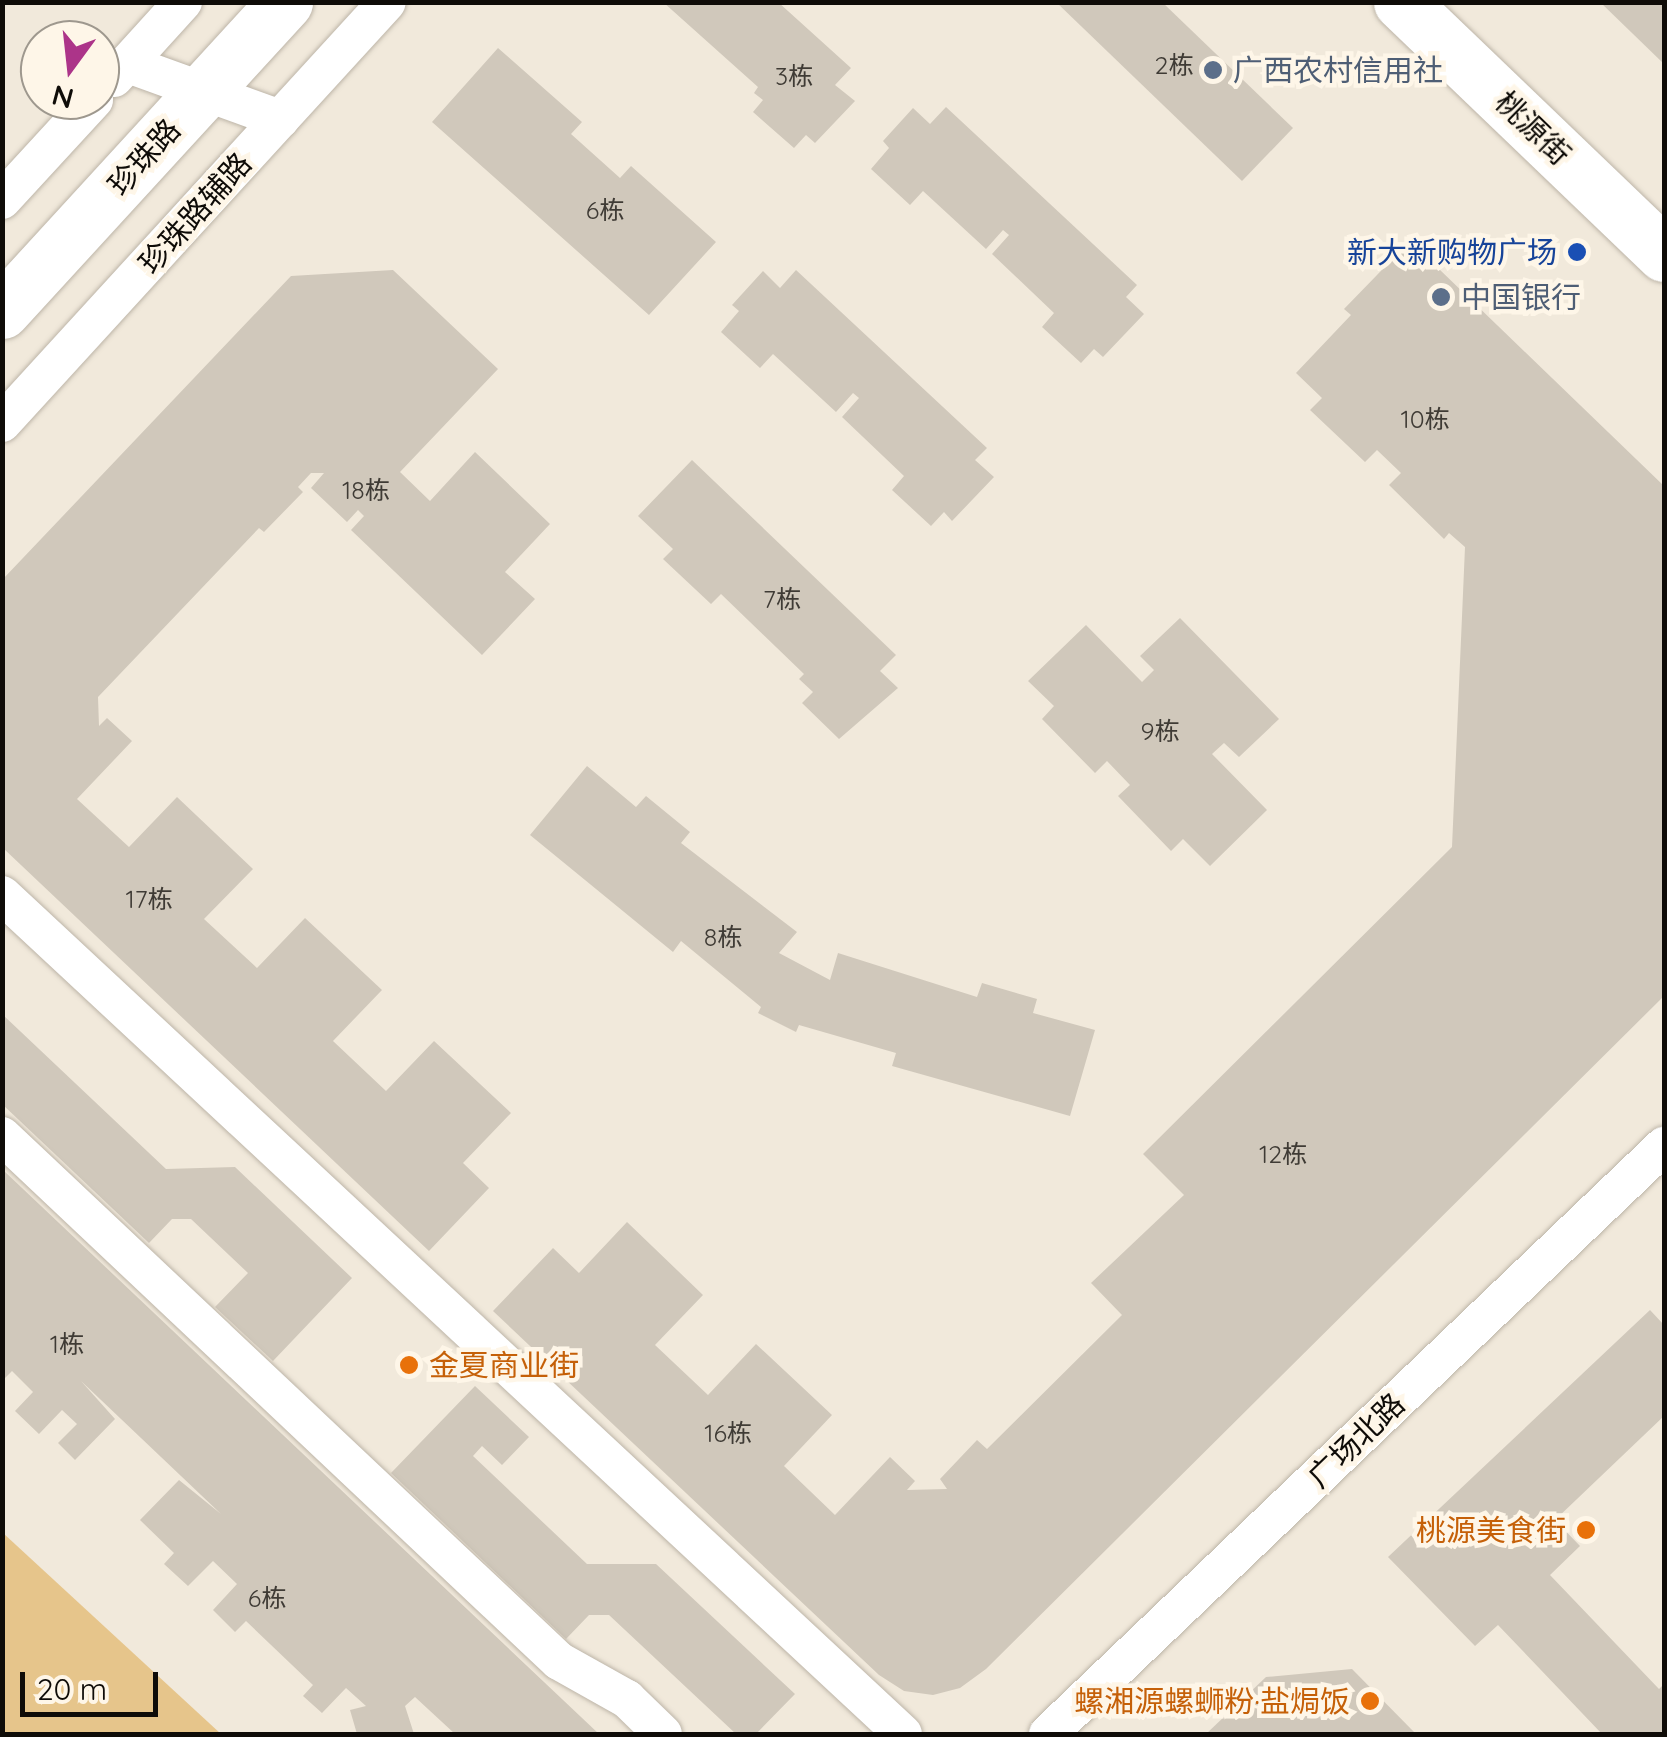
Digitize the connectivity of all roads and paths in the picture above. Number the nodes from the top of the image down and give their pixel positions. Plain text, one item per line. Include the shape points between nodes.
1 (183, 2) edge
2 (285, 2) edge
3 (387, 2) edge
4 (1401, 2) edge
5 (128, 64) junction
6 (120, 73) edge
7 (204, 91) junction
8 (280, 119) junction
9 (76, 120) edge
10 (2, 200) edge
11 (1664, 254) edge
12 (2, 311) edge
13 (2, 422) edge
14 (2, 895) edge
15 (2, 1136) edge
16 (1664, 1146) edge
17 (663, 1734) edge
18 (903, 1734) edge
19 (1048, 1734) edge

1 - 5 street
2 - 7 street, 珍珠路
3 - 8 street, 珍珠路辅路
4 - 11 street, 桃源街
5 - 6 street
5 - 7 street
7 - 8 street
7 - 12 street, 珍珠路
8 - 13 street, 珍珠路辅路
9 - 10 street
14 - 18 street
15 - 17 street via 559,1662 627,1700
16 - 19 street, 广场北路

